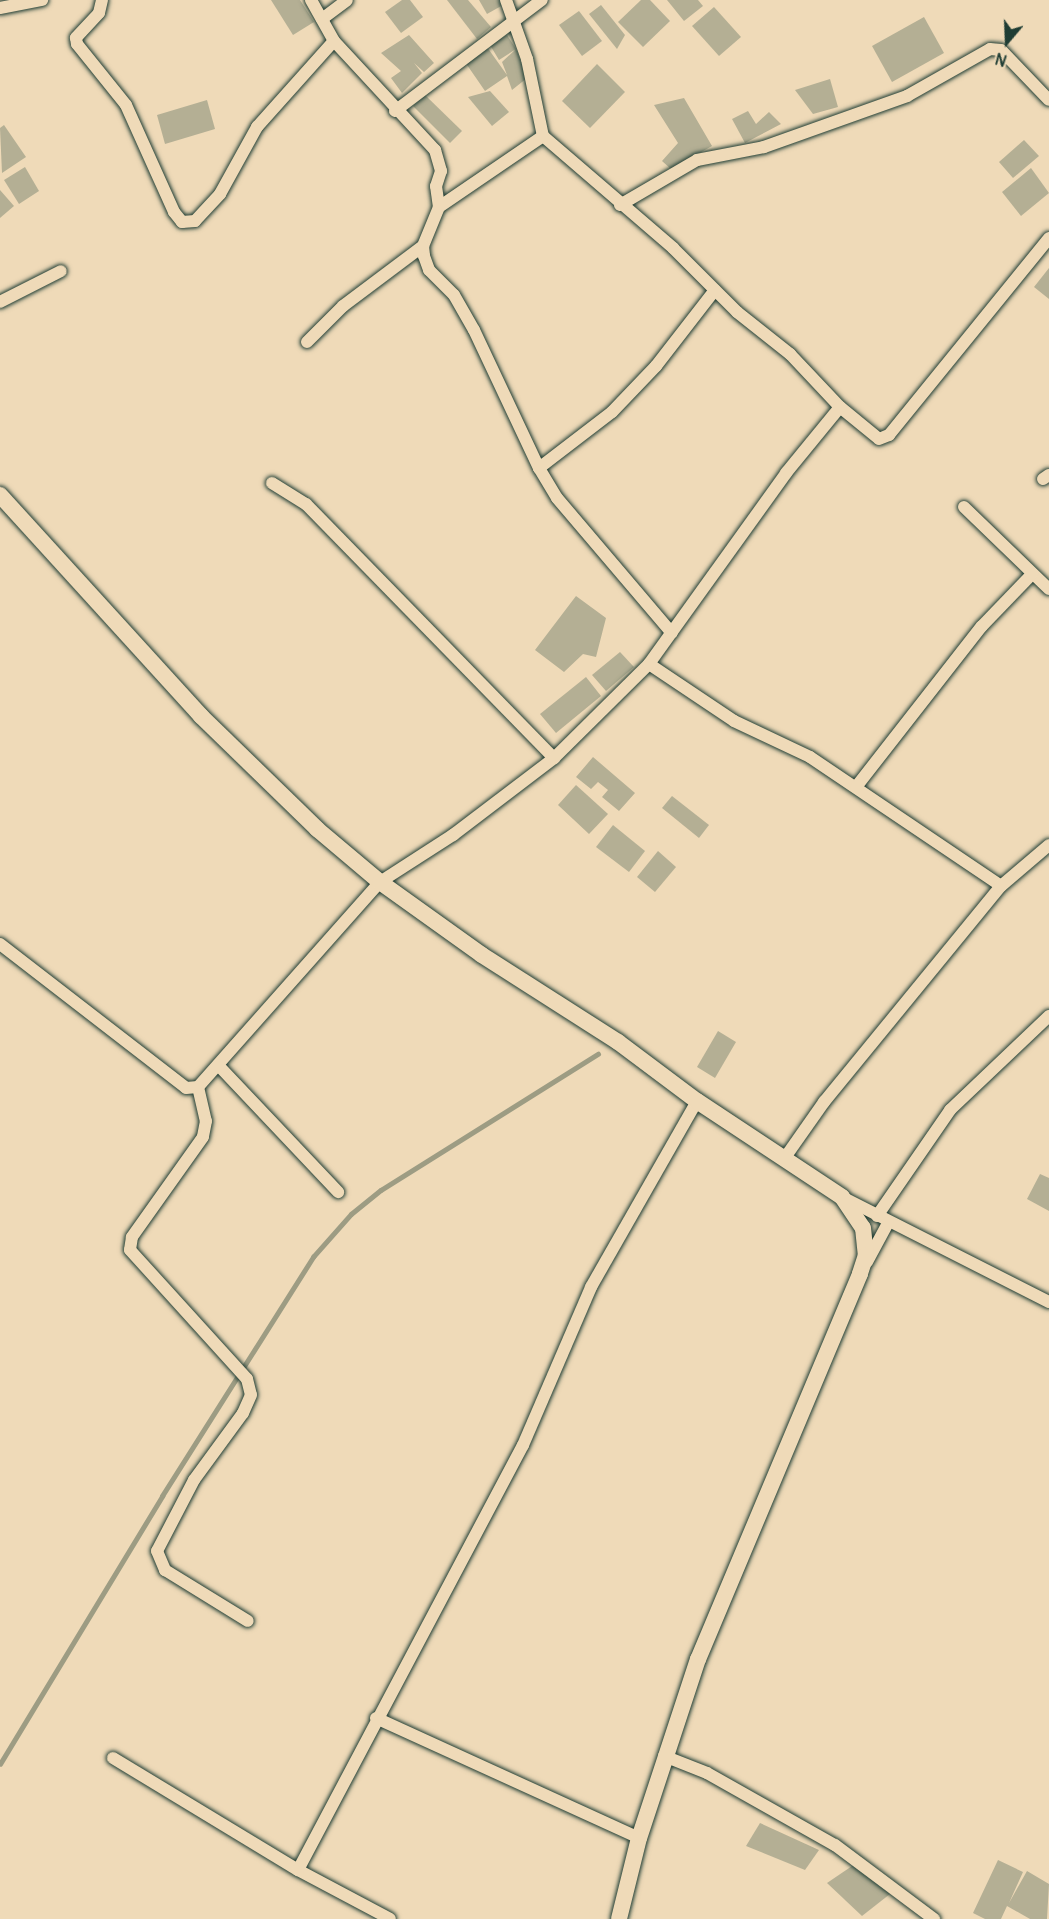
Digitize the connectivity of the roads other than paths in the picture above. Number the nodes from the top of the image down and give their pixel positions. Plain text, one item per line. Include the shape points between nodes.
1 (42, 0) edge
2 (102, 0) edge
3 (311, 0) edge
4 (347, 0) edge
5 (506, 0) edge
6 (542, 0) edge
7 (0, 8) edge
8 (322, 19) junction
9 (512, 20) junction
10 (334, 41) junction
11 (1049, 100) edge
12 (395, 111) junction
13 (543, 136) junction
14 (620, 205) junction
15 (439, 207) junction
16 (1049, 238) edge
17 (423, 246) junction
18 (61, 271) dead end
19 (715, 290) junction
20 (0, 302) edge
21 (307, 342) dead end
22 (840, 406) junction
23 (539, 468) junction
24 (272, 483) dead end
25 (0, 495) edge
26 (964, 507) dead end
27 (1032, 574) junction
28 (1049, 590) edge
29 (672, 633) junction
30 (649, 664) junction
31 (554, 758) junction
32 (856, 787) junction
33 (1049, 845) edge
34 (380, 882) junction
35 (1001, 886) junction
36 (0, 944) edge
37 (1049, 1016) edge
38 (218, 1065) junction
39 (198, 1087) junction
40 (697, 1101) junction
41 (784, 1159) junction
42 (338, 1192) dead end
43 (842, 1197) junction
44 (877, 1216) junction
45 (888, 1222) junction
46 (860, 1274) junction
47 (1049, 1302) edge
48 (248, 1621) dead end
49 (376, 1718) junction
50 (664, 1756) junction
51 (113, 1758) dead end
52 (639, 1838) junction
53 (298, 1870) junction
54 (390, 1919) edge
55 (619, 1919) edge
56 (934, 1919) edge

1 - 7 street
2 - 10 street via 99,13 76,38 77,44 126,105 182,222 195,221 220,195 257,127
3 - 8 street
4 - 8 street
5 - 9 street
6 - 9 street
8 - 10 street
9 - 12 street
9 - 13 street via 527,59
10 - 12 street
11 - 14 street via 1001,50 990,49 907,96 764,147 697,160
12 - 15 street via 435,150 441,171 436,186
13 - 14 street
13 - 15 street
14 - 19 street via 673,248
15 - 17 street
16 - 22 street via 886,437 874,436
17 - 21 street via 343,306
17 - 23 street via 429,270 454,295 474,330
18 - 20 street
19 - 22 street via 789,354
19 - 23 street via 663,358 612,412
22 - 29 street via 786,473
23 - 29 street via 557,498
24 - 31 street via 314,512
25 - 34 street via 201,716 277,792
26 - 27 street
27 - 28 street
27 - 32 street via 982,626
29 - 30 street
30 - 31 street
30 - 32 street via 698,700 810,757
31 - 34 street via 453,835
32 - 35 street
33 - 35 street
34 - 38 street
34 - 40 street via 482,955 618,1042
35 - 41 street via 824,1102
36 - 39 street via 186,1088
37 - 44 street via 950,1110
38 - 39 street
38 - 42 street
39 - 48 street via 206,1121 203,1137 132,1237 130,1250 247,1379 251,1395 243,1413 194,1479 157,1551 165,1570
40 - 41 street
40 - 49 street via 591,1287 524,1445
41 - 43 street
43 - 44 street
43 - 46 street via 863,1228 866,1255
44 - 45 street
45 - 46 street
45 - 47 street
46 - 50 street via 698,1659
49 - 52 street
49 - 53 street
50 - 52 street
50 - 56 street via 706,1773 825,1839 882,1877
51 - 53 street
52 - 55 street
53 - 54 street

